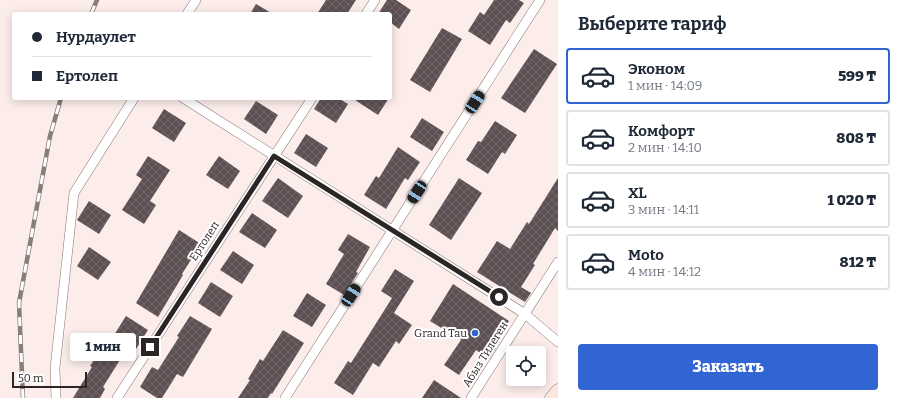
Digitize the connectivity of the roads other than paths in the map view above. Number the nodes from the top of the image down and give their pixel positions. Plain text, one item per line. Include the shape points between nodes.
1 (196, 0) edge
2 (375, 0) edge
3 (540, 0) edge
4 (188, 12) edge
5 (367, 12) edge
6 (133, 100) edge
7 (186, 100) edge
8 (311, 100) edge
9 (274, 156) junction
10 (393, 230) junction
11 (558, 262) edge
12 (525, 314) junction
13 (558, 342) edge
14 (558, 390) edge
15 (56, 398) edge
16 (118, 398) edge
17 (285, 398) edge
18 (471, 398) edge
19 (551, 398) edge

1 - 4 street
2 - 5 street
3 - 10 street
6 - 15 street via 74,193 55,368
7 - 9 street
8 - 9 street, Ертолеп
9 - 10 street
9 - 16 street, Ертолеп
10 - 12 street
10 - 17 street
11 - 12 street, Абыз Тилеген
12 - 13 street
12 - 18 street, Абыз Тилеген
14 - 19 main road

